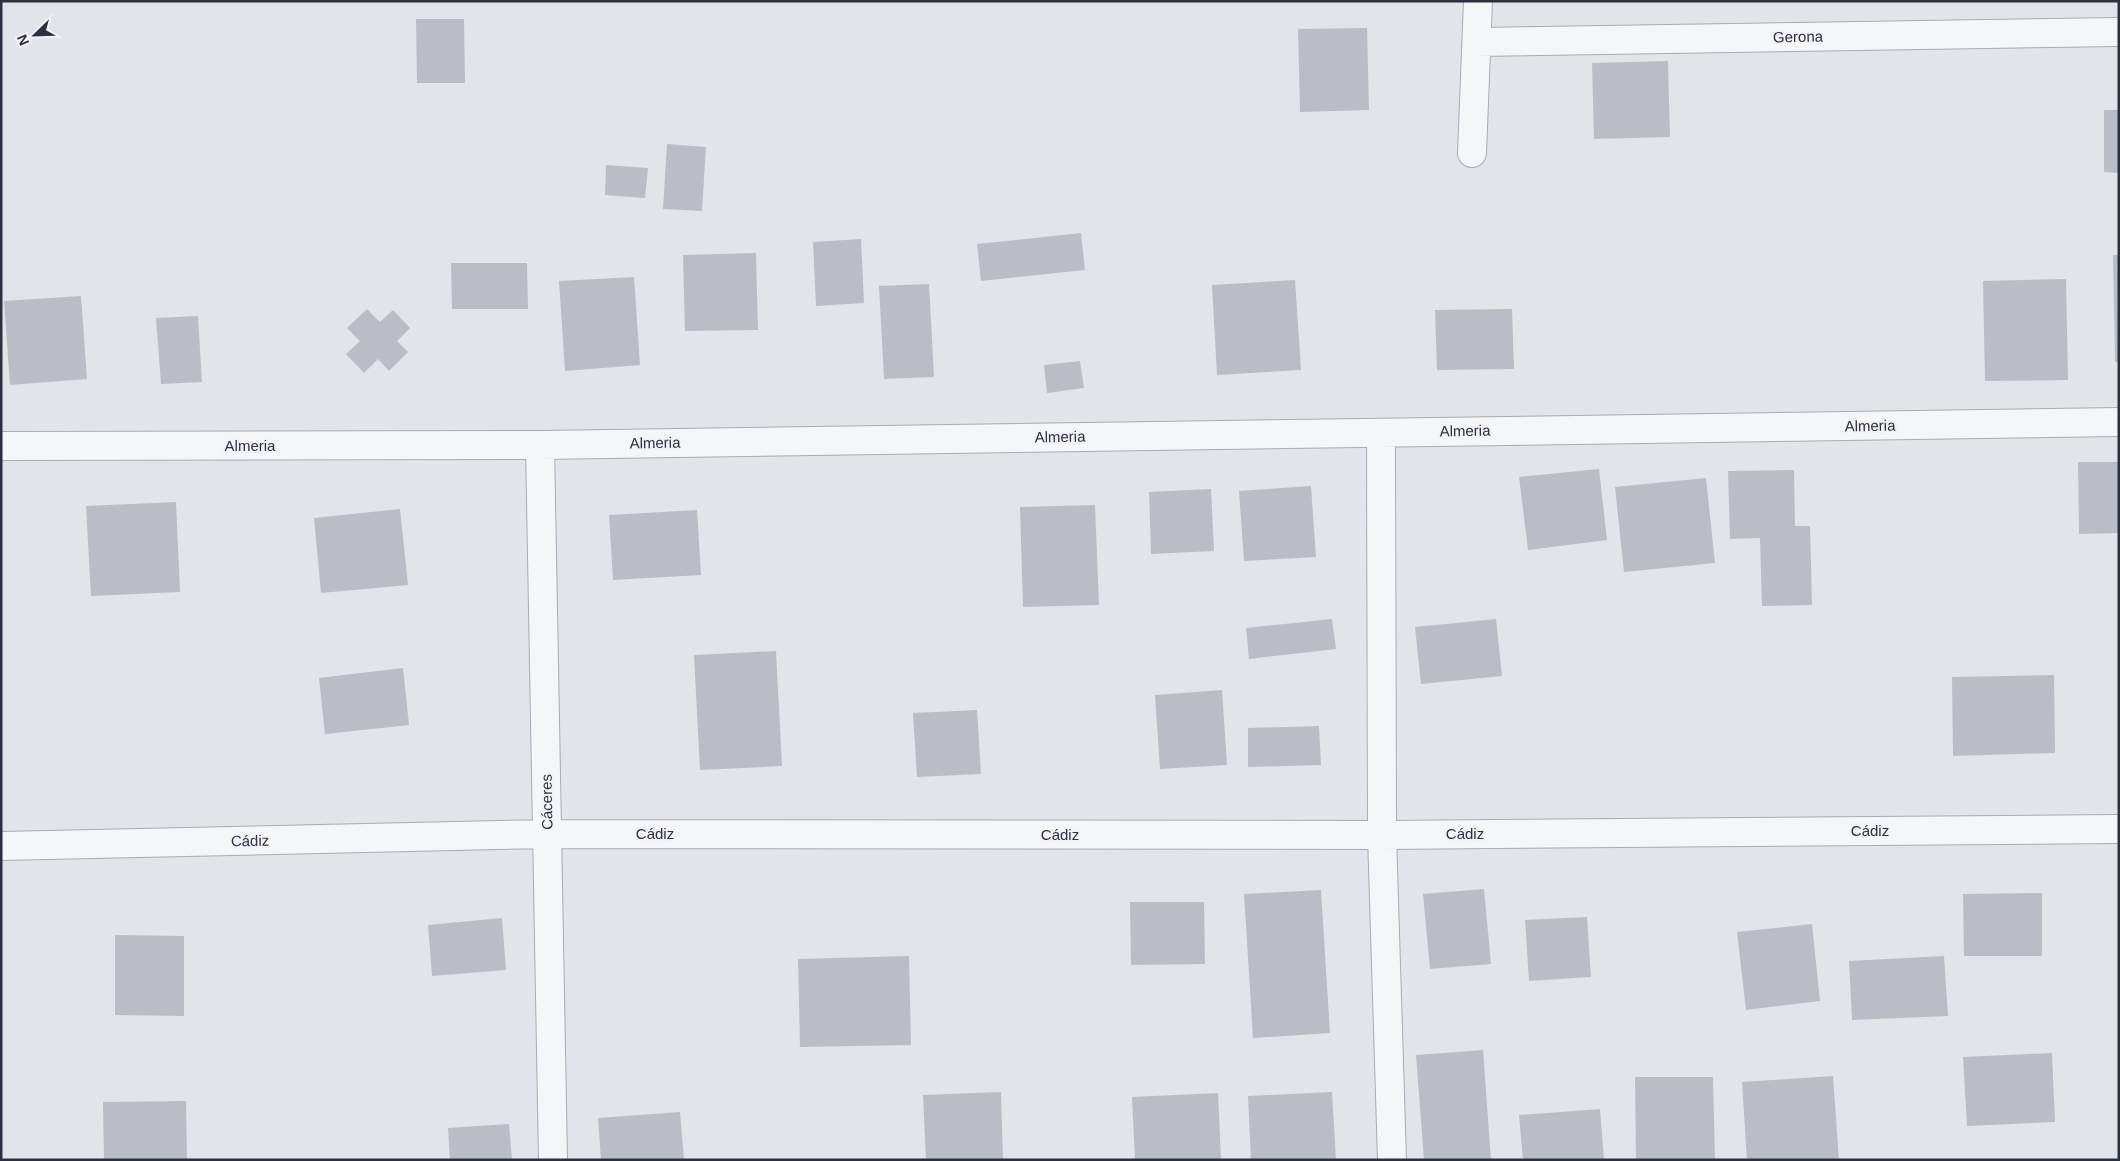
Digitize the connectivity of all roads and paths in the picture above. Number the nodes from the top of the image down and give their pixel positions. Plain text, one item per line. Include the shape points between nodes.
1 (1478, 1) edge
2 (2119, 32) edge
3 (1478, 42) junction
4 (1472, 154) dead end
5 (2119, 422) edge
6 (1382, 433) junction
7 (540, 445) junction
8 (1, 446) edge
9 (2119, 829) edge
10 (547, 834) junction
11 (1382, 835) junction
12 (1, 846) edge
13 (553, 1160) edge
14 (1392, 1160) edge

1 - 3 street
2 - 3 street, Gerona
3 - 4 street
5 - 6 street, Almeria
6 - 7 street, Almeria
6 - 11 street
7 - 8 street, Almeria
7 - 10 street, Cáceres
9 - 11 street, Cádiz
10 - 11 street, Cádiz
10 - 12 street, Cádiz
10 - 13 street, Cáceres
11 - 14 street

